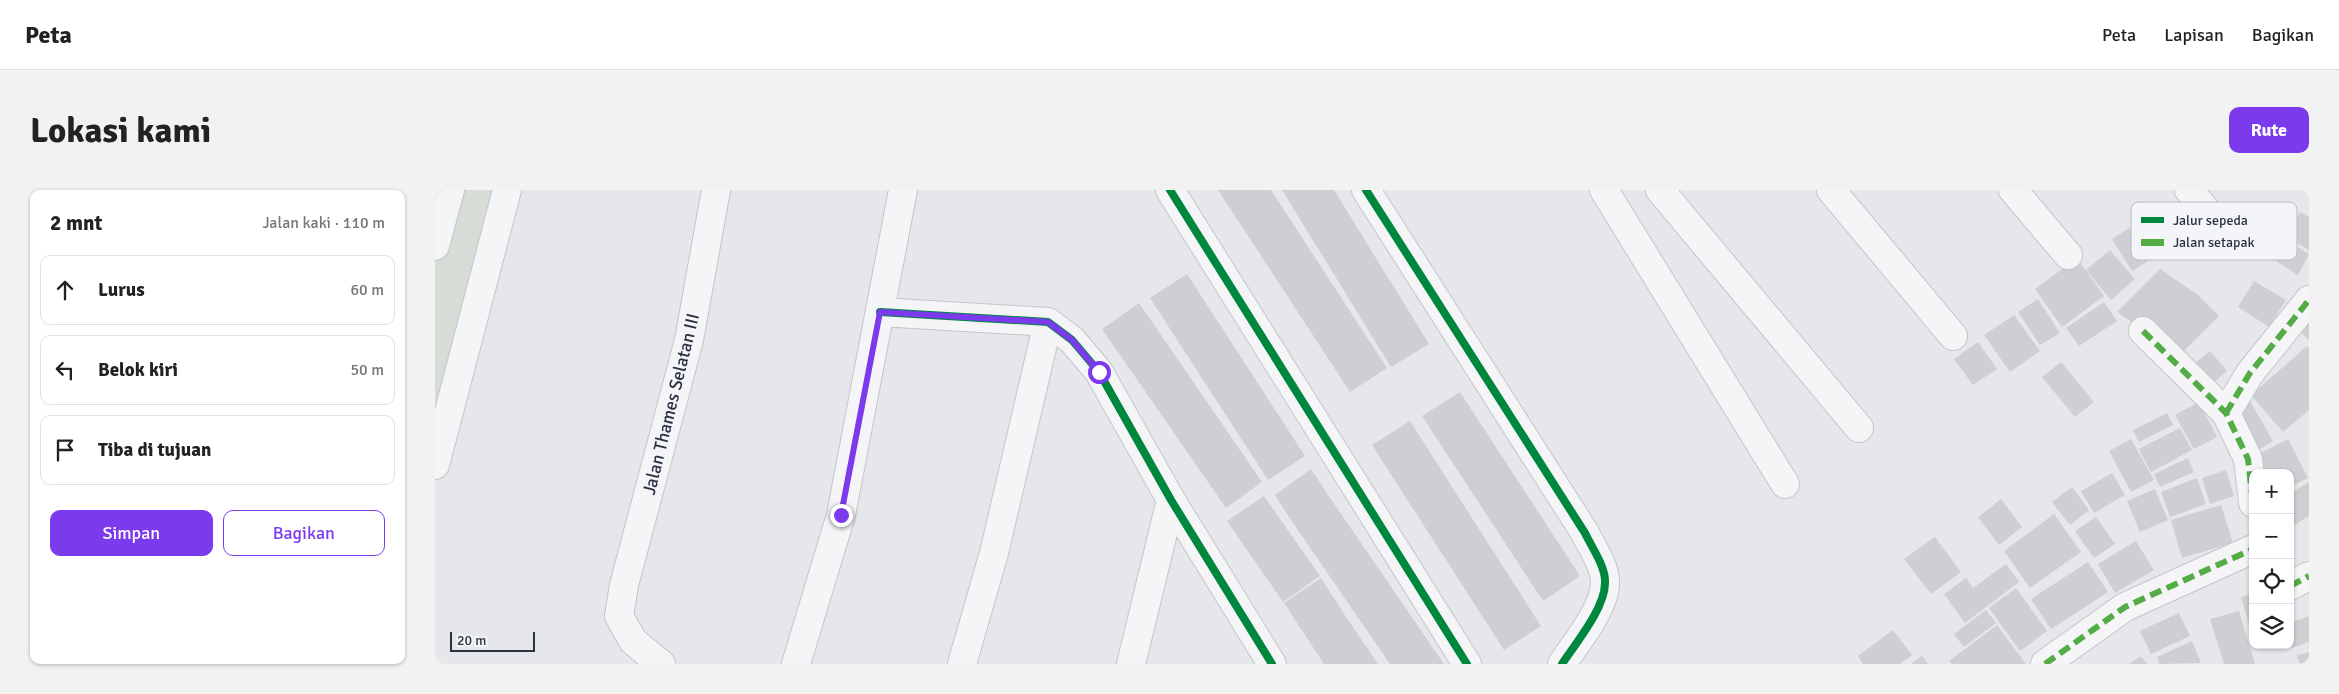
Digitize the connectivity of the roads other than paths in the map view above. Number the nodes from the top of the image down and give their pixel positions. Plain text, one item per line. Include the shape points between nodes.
1 (450, 190) edge
2 (507, 190) edge
3 (716, 190) edge
4 (903, 190) edge
5 (1170, 190) edge
6 (1366, 190) edge
7 (1604, 190) edge
8 (1660, 190) edge
9 (1831, 190) edge
10 (2013, 190) edge
11 (435, 246) edge
12 (2068, 255) dead end
13 (2309, 300) edge
14 (880, 312) junction
15 (1048, 322) junction
16 (2143, 330) dead end
17 (1953, 336) dead end
18 (2226, 413) junction
19 (1859, 428) dead end
20 (435, 464) edge
21 (2249, 469) edge
22 (1785, 484) dead end
23 (1171, 500) junction
24 (2249, 551) edge
25 (2309, 576) edge
26 (2294, 584) edge
27 (661, 664) edge
28 (796, 664) edge
29 (961, 664) edge
30 (1131, 664) edge
31 (1272, 664) edge
32 (1467, 664) edge
33 (1563, 664) edge
34 (2045, 664) edge

1 - 11 street
2 - 20 street
3 - 27 street, Jalan Thames Selatan III via 689,340 624,584 619,616 633,641
4 - 14 street
5 - 32 street
6 - 33 street via 1585,534 1600,563 1606,582 1602,602
7 - 22 street
8 - 19 street
9 - 17 street
10 - 12 street
13 - 18 street via 2250,373
14 - 15 street
14 - 28 street via 841,515
15 - 23 street via 1072,340 1099,372
15 - 29 street via 993,554
16 - 18 street
18 - 21 street via 2248,459
23 - 30 street
23 - 31 street
24 - 34 street via 2125,607
25 - 26 street

